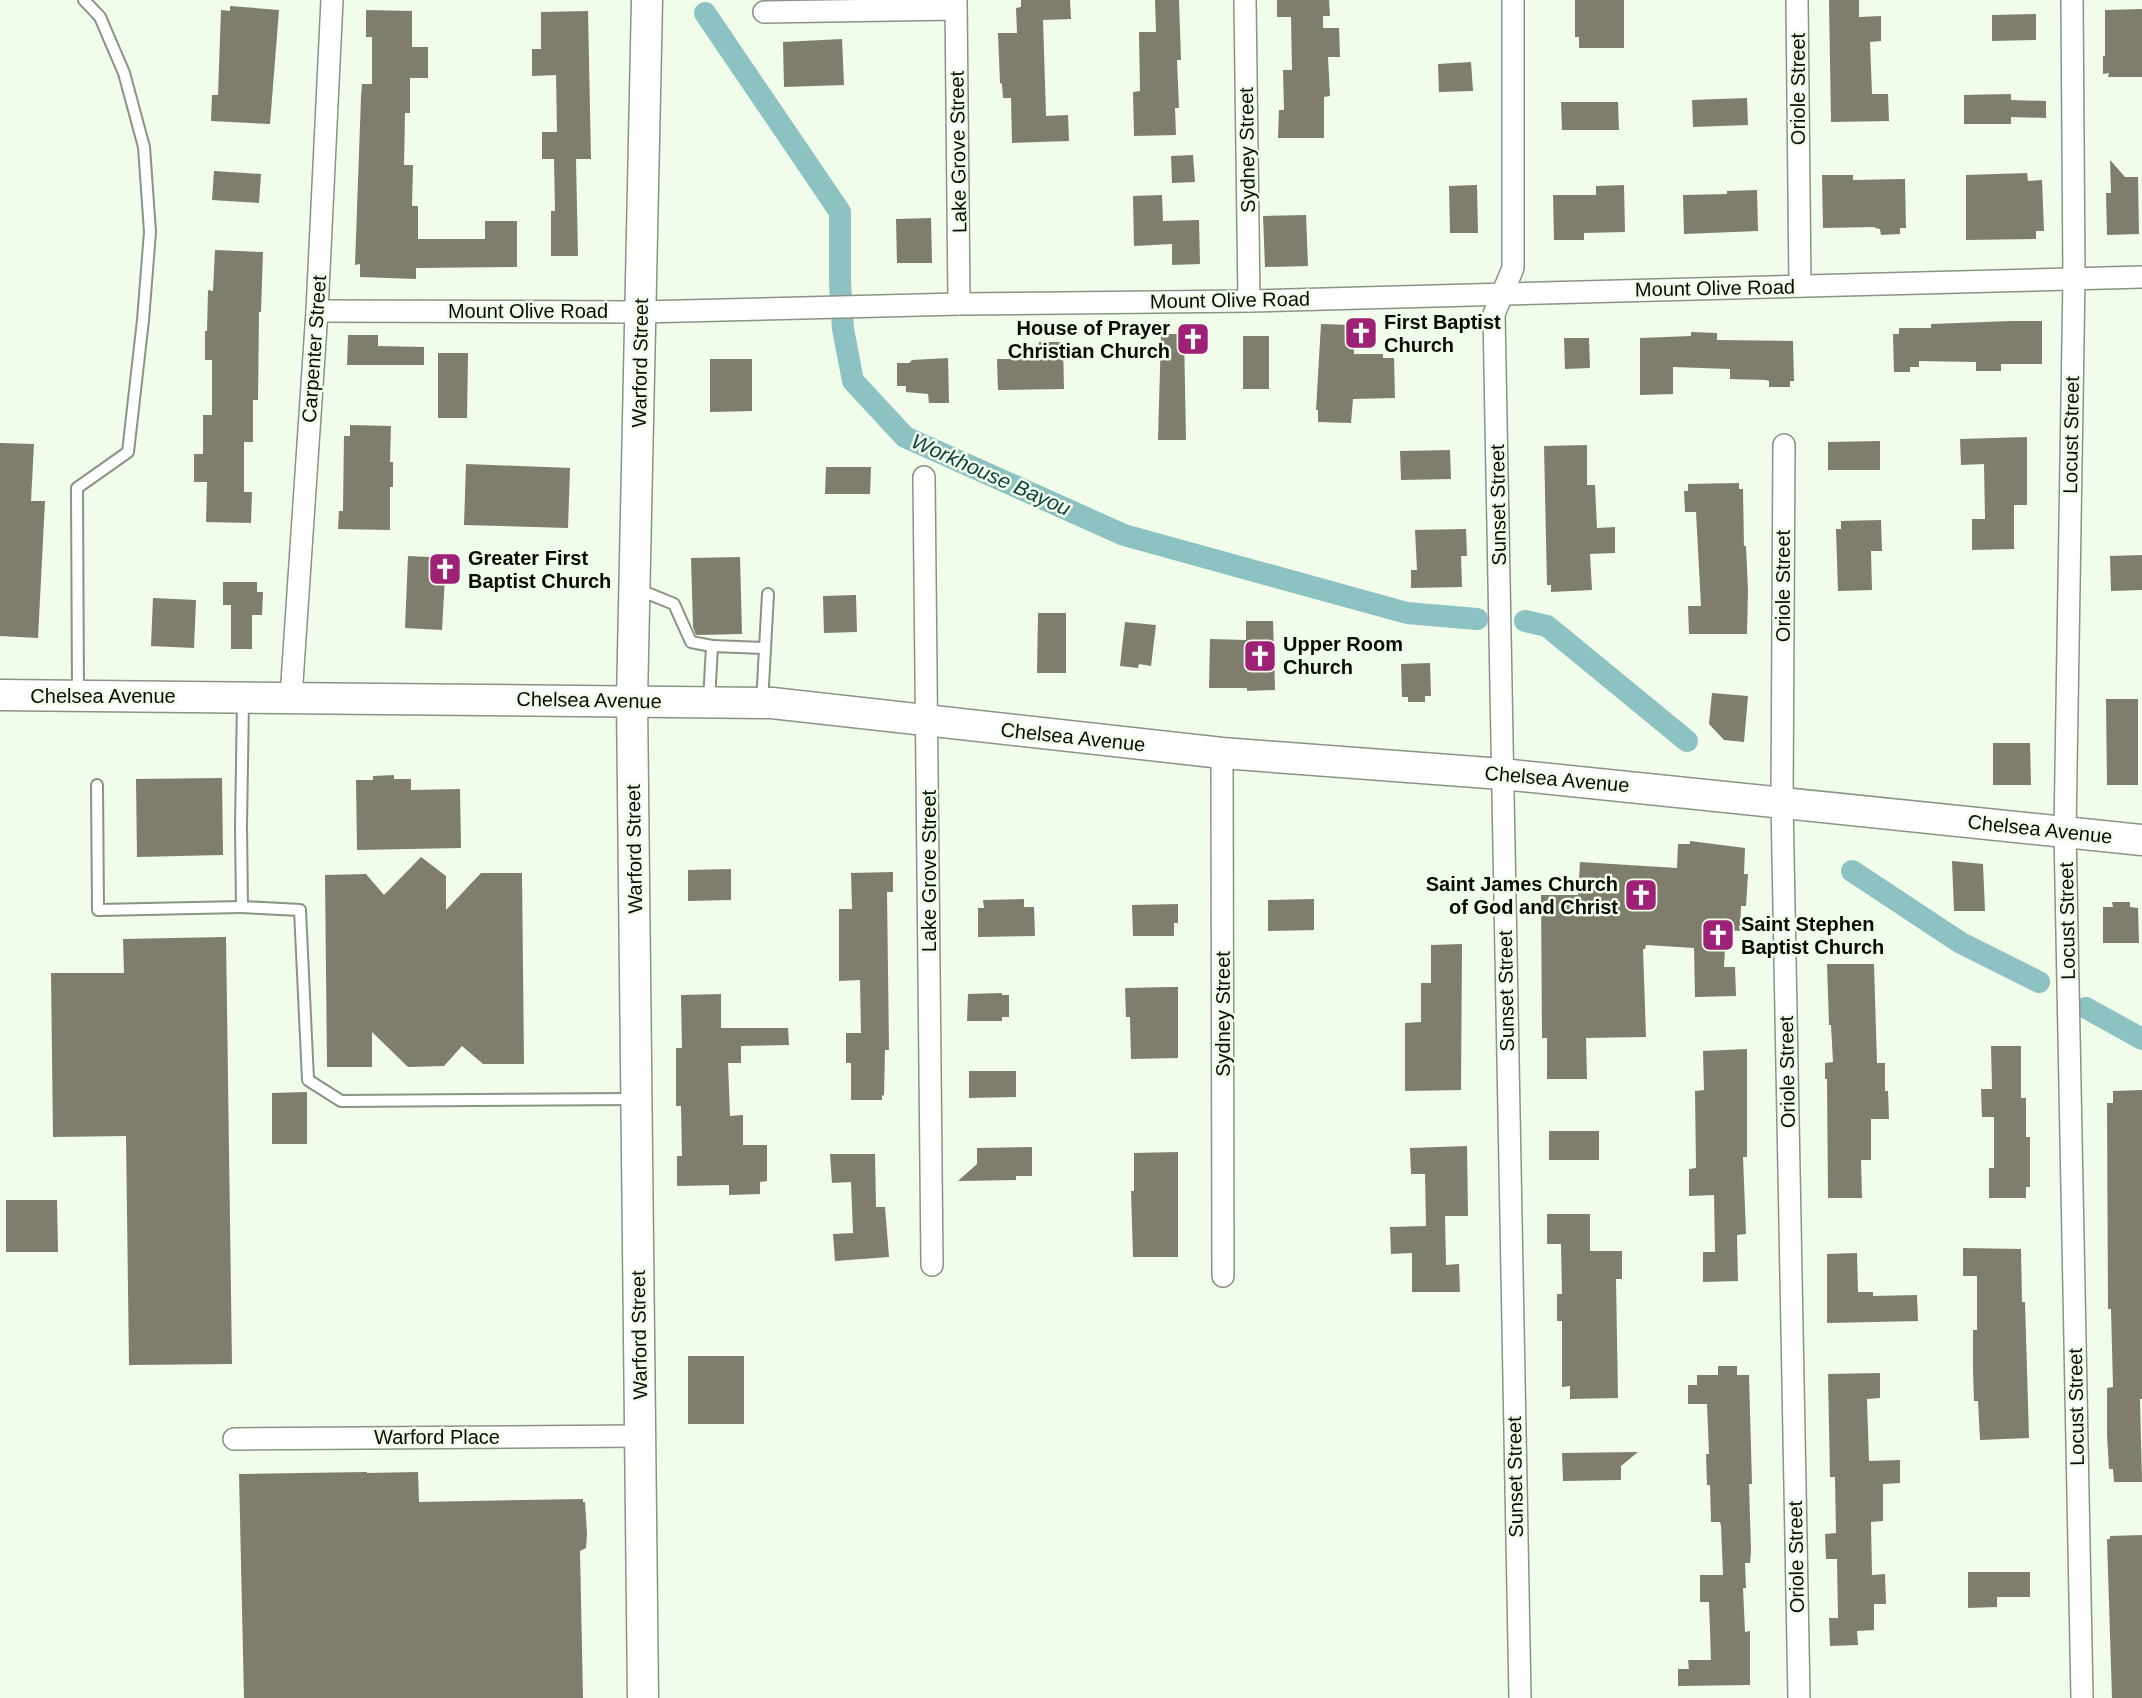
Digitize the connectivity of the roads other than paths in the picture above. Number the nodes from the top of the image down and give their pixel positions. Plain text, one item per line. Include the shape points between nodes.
1 (84, 0) edge
2 (332, 0) edge
3 (646, 0) edge
4 (1245, 0) edge
5 (1513, 0) edge
6 (1797, 0) edge
7 (2072, 0) edge
8 (956, 4) edge
9 (764, 12) dead end
10 (2142, 277) edge
11 (2074, 278) junction
12 (1800, 286) junction
13 (1504, 293) junction
14 (1249, 301) junction
15 (959, 304) junction
16 (317, 311) junction
17 (642, 312) junction
18 (1784, 445) dead end
19 (924, 477) dead end
20 (635, 588) junction
21 (768, 594) dead end
22 (712, 646) junction
23 (765, 648) junction
24 (0, 695) edge
25 (78, 696) junction
26 (243, 697) junction
27 (291, 697) junction
28 (632, 700) junction
29 (709, 702) junction
30 (762, 703) junction
31 (928, 722) junction
32 (1222, 753) junction
33 (1502, 774) junction
34 (97, 785) dead end
35 (1782, 802) junction
36 (2065, 831) junction
37 (2142, 840) edge
38 (242, 908) junction
39 (637, 1099) junction
40 (932, 1265) dead end
41 (1223, 1276) dead end
42 (640, 1436) junction
43 (234, 1439) dead end
44 (643, 1698) edge
45 (1520, 1698) edge
46 (1799, 1698) edge
47 (2082, 1698) edge

1 - 25 lane via 100,17 124,73 144,147 150,232 128,452 77,488
2 - 16 street, Carpenter Street
3 - 17 main road, Warford Street
4 - 14 street, Sydney Street
5 - 13 street, Sunset Street via 1513,268
6 - 12 street, Oriole Street
7 - 11 street, Locust Street
8 - 9 street
8 - 15 street, Lake Grove Street
10 - 11 street, Mount Olive Road
11 - 12 street, Mount Olive Road
11 - 36 street, Locust Street
12 - 13 street, Mount Olive Road
13 - 14 street, Mount Olive Road
13 - 33 street, Sunset Street via 1494,314
14 - 15 street, Mount Olive Road
15 - 17 street, Mount Olive Road
16 - 17 street, Mount Olive Road
16 - 27 street, Carpenter Street
17 - 20 main road, Warford Street
18 - 35 street, Oriole Street
19 - 31 street, Lake Grove Street
20 - 22 lane via 674,604 691,642
20 - 28 main road, Warford Street
21 - 23 lane
22 - 23 lane
22 - 29 lane
23 - 30 lane
24 - 25 main road, Chelsea Avenue
25 - 26 main road, Chelsea Avenue
26 - 27 main road, Chelsea Avenue
26 - 38 lane
27 - 28 main road, Chelsea Avenue
28 - 29 main road, Chelsea Avenue
28 - 39 main road, Warford Street
29 - 30 main road, Chelsea Avenue
30 - 31 main road, Chelsea Avenue
31 - 32 main road, Chelsea Avenue
31 - 40 street, Lake Grove Street
32 - 33 main road, Chelsea Avenue
32 - 41 street, Sydney Street
33 - 35 main road, Chelsea Avenue
33 - 45 street, Sunset Street
34 - 38 lane via 98,909
35 - 36 main road, Chelsea Avenue
35 - 46 street, Oriole Street
36 - 37 main road, Chelsea Avenue
36 - 47 street, Locust Street
38 - 39 lane via 300,910 308,1080 341,1101
39 - 42 main road, Warford Street
42 - 43 street, Warford Place
42 - 44 main road, Warford Street

